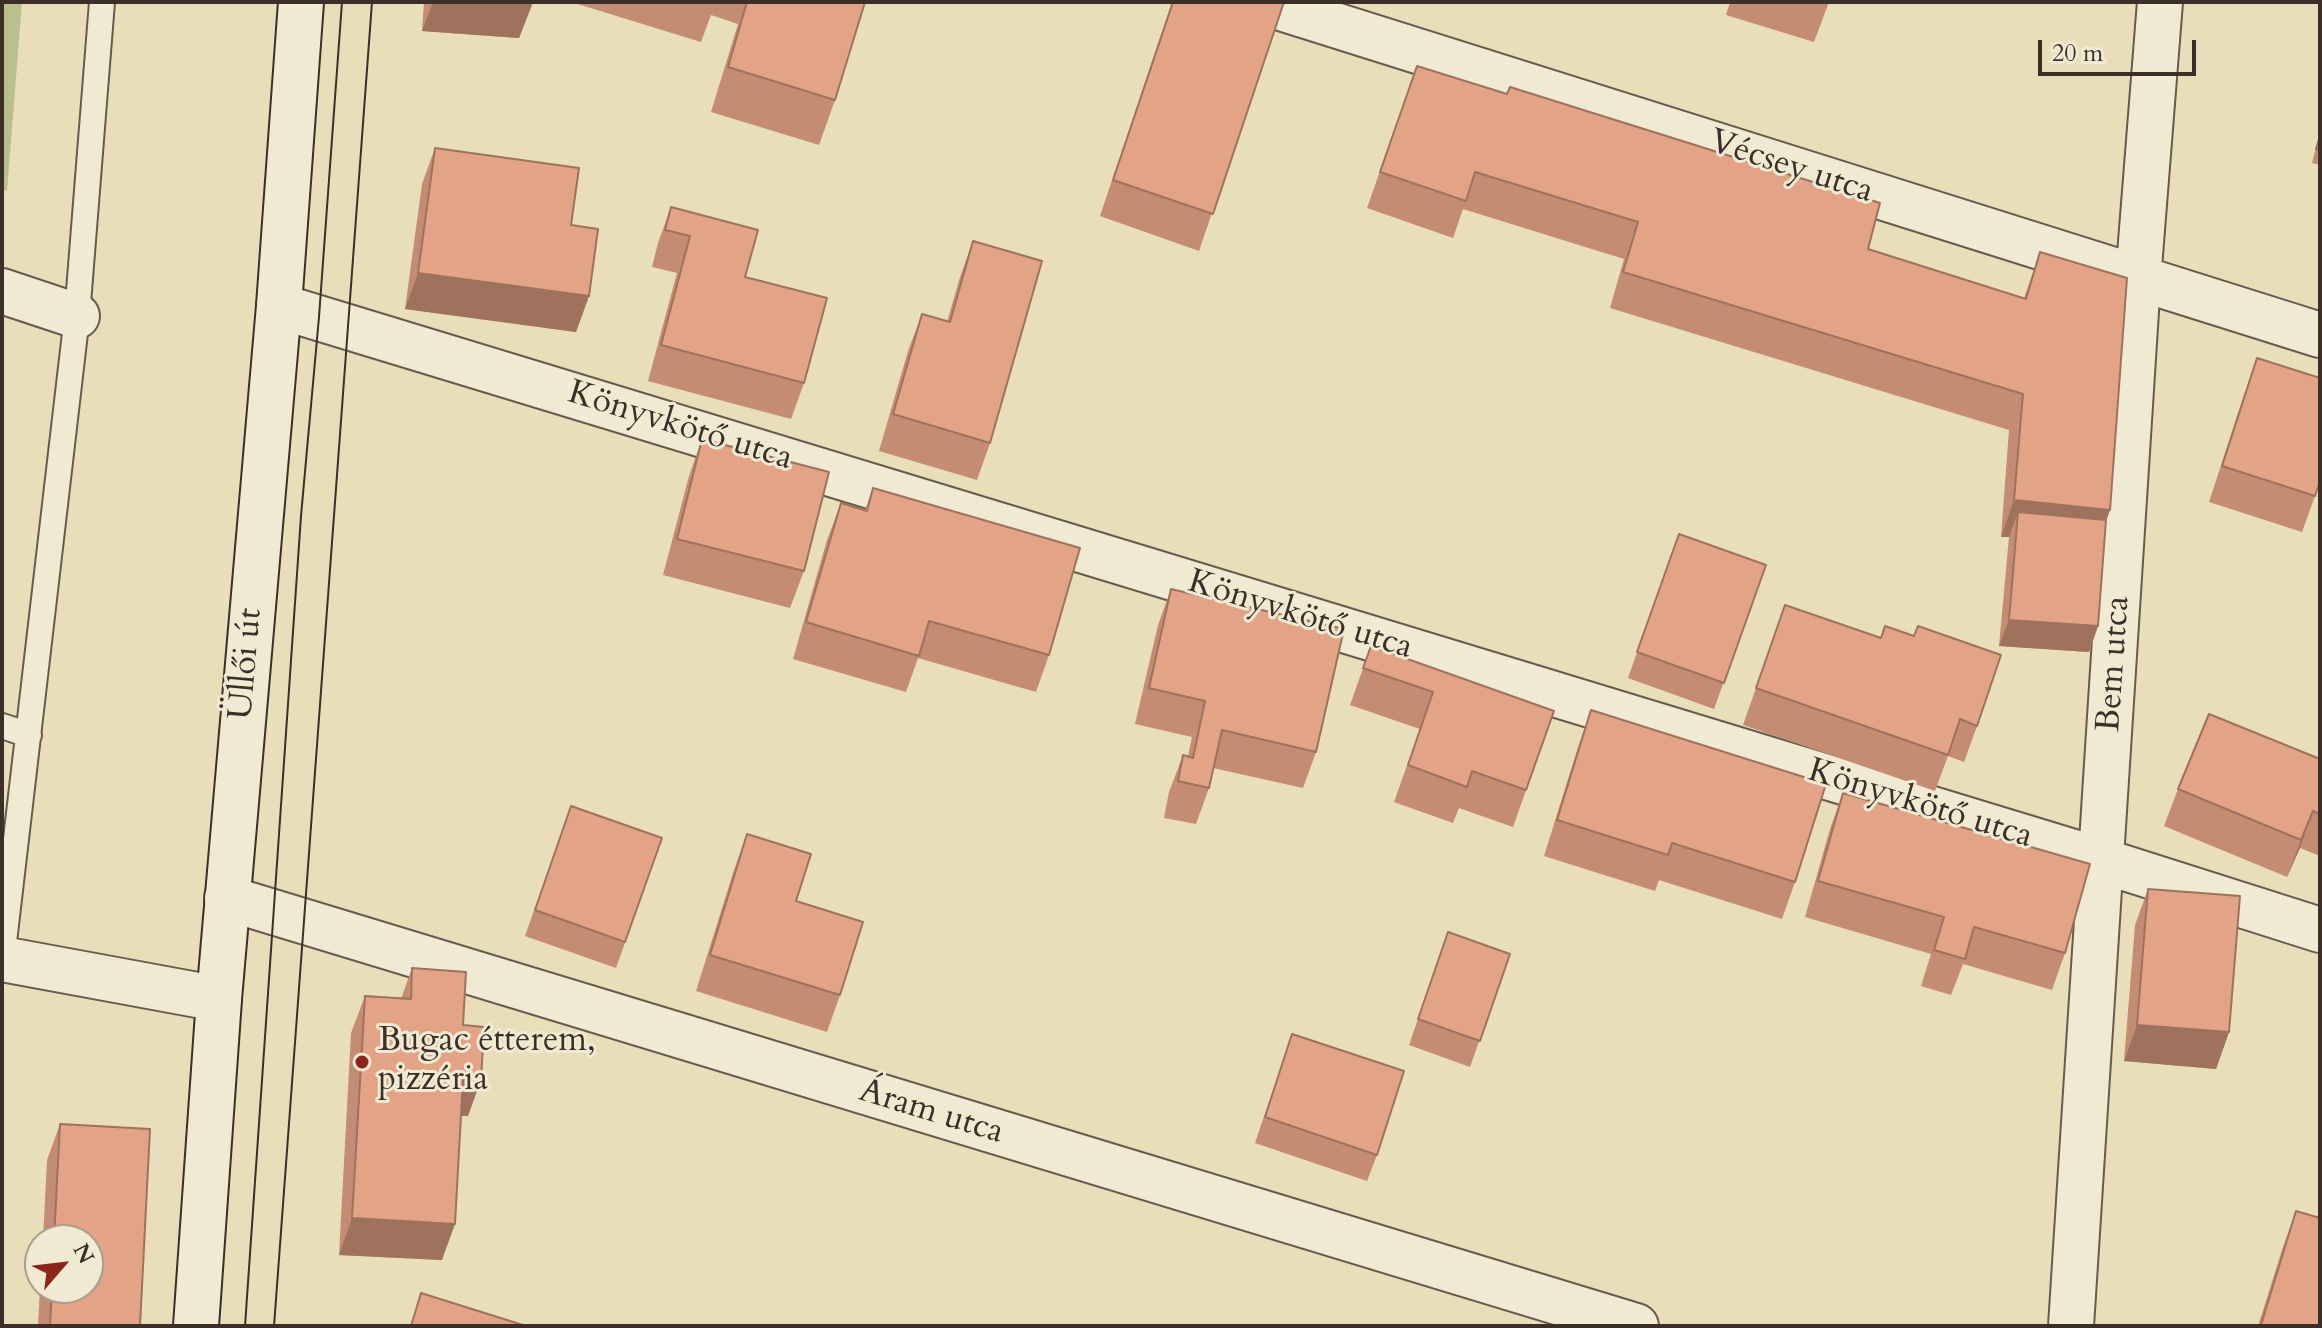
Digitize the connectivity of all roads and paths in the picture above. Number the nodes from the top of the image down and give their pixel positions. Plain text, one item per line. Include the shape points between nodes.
1 (102, 2) edge
2 (301, 2) edge
3 (1262, 2) edge
4 (2160, 2) edge
5 (2138, 280) junction
6 (2, 291) edge
7 (279, 306) junction
8 (77, 316) junction
9 (2320, 335) edge
10 (2, 726) edge
11 (29, 735) junction
12 (2103, 861) junction
13 (227, 898) junction
14 (2320, 930) edge
15 (2, 959) edge
16 (219, 999) junction
17 (196, 1326) edge
18 (1636, 1326) edge
19 (2071, 1326) edge

1 - 8 lane
2 - 7 street, Üllői út
3 - 5 street, Vécsey utca
4 - 5 street, Bem utca
5 - 9 street, Vécsey utca
5 - 12 street, Bem utca
6 - 8 street
7 - 12 street, Könyvkötő utca
7 - 13 street, Üllői út
8 - 11 lane
10 - 11 lane
11 - 15 lane
12 - 14 street, Könyvkötő utca
12 - 19 street, Bem utca
13 - 16 street, Üllői út
13 - 18 street, Áram utca
15 - 16 street
16 - 17 street, Üllői út

